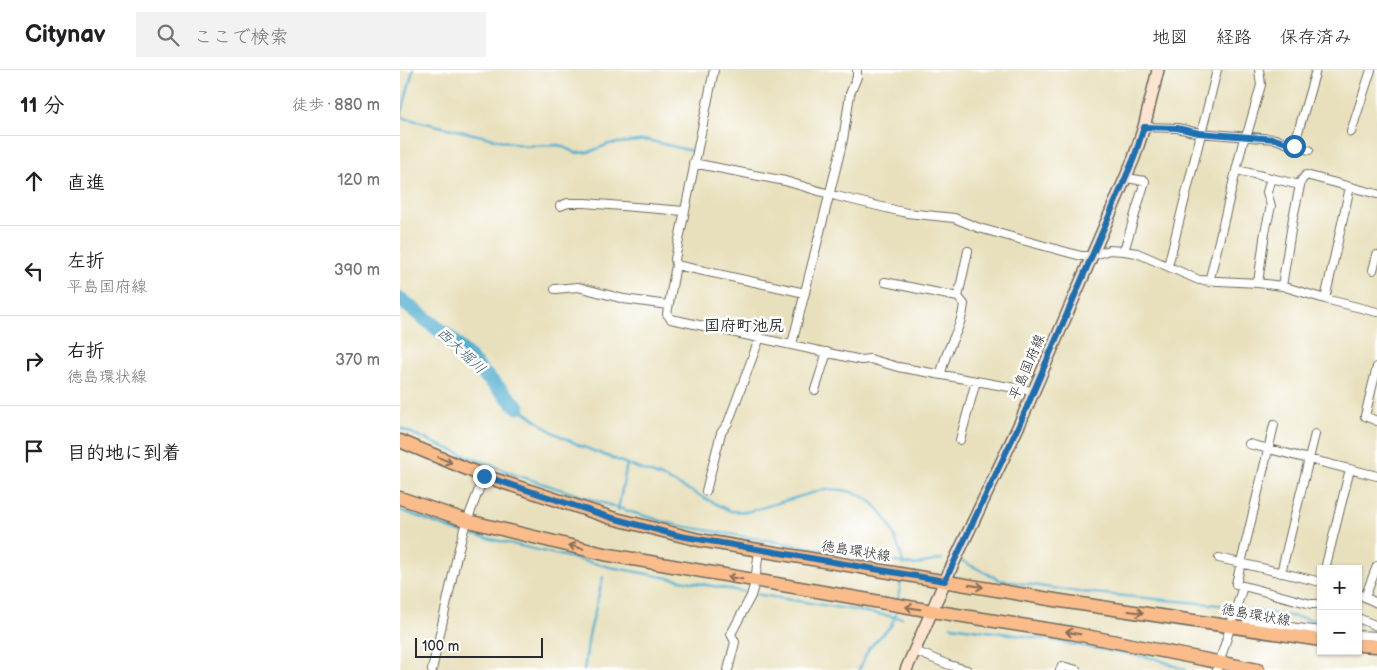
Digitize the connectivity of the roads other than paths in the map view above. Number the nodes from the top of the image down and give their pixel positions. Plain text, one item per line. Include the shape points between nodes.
1 (714, 70) edge
2 (857, 70) edge
3 (1158, 70) edge
4 (1217, 70) edge
5 (1259, 70) edge
6 (1316, 70) edge
7 (1371, 70) edge
8 (1144, 127) junction
9 (1351, 132) dead end
10 (1201, 133) junction
11 (1246, 136) junction
12 (1294, 146) junction
13 (1309, 150) dead end
14 (693, 164) junction
15 (1237, 170) junction
16 (1126, 178) junction
17 (1271, 178) junction
18 (1300, 185) junction
19 (1350, 187) junction
20 (829, 194) junction
21 (1377, 194) edge
22 (560, 206) dead end
23 (684, 211) junction
24 (968, 251) dead end
25 (1124, 251) junction
26 (1377, 255) edge
27 (1092, 256) junction
28 (676, 265) junction
29 (1168, 266) junction
30 (1373, 270) dead end
31 (885, 282) dead end
32 (1209, 282) junction
33 (1258, 283) junction
34 (1282, 286) junction
35 (555, 290) dead end
36 (805, 293) junction
37 (958, 297) junction
38 (1325, 299) junction
39 (668, 305) junction
40 (1377, 312) edge
41 (760, 337) junction
42 (792, 344) junction
43 (827, 352) junction
44 (1377, 367) edge
45 (940, 375) junction
46 (976, 381) junction
47 (815, 390) dead end
48 (1032, 391) junction
49 (1377, 421) edge
50 (1274, 426) dead end
51 (963, 429) junction
52 (972, 431) dead end
53 (1315, 434) dead end
54 (960, 440) dead end
55 (400, 441) edge
56 (1249, 444) dead end
57 (1268, 448) junction
58 (1308, 458) junction
59 (1350, 468) junction
60 (484, 476) junction
61 (1377, 476) edge
62 (706, 491) dead end
63 (400, 498) edge
64 (465, 528) junction
65 (759, 550) junction
66 (1219, 558) dead end
67 (1241, 563) junction
68 (1326, 565) edge
69 (1377, 566) edge
70 (1281, 573) junction
71 (945, 581) junction
72 (1317, 581) edge
73 (1243, 586) junction
74 (752, 590) junction
75 (1362, 596) edge
76 (1377, 603) edge
77 (1317, 604) edge
78 (932, 611) junction
79 (1362, 620) edge
80 (1230, 625) junction
81 (1377, 626) edge
82 (1317, 630) edge
83 (1362, 635) edge
84 (1377, 636) edge
85 (1317, 640) edge
86 (1362, 645) edge
87 (1377, 646) edge
88 (915, 651) junction
89 (1218, 666) edge
90 (432, 670) edge
91 (728, 670) edge
92 (906, 670) edge
93 (967, 670) edge
94 (1060, 670) edge
95 (1078, 670) edge
96 (1232, 670) edge
97 (1258, 670) edge

1 - 14 street
2 - 20 street
3 - 8 main road, 平島国府線
4 - 10 street
5 - 11 street via 1261,85
6 - 12 street
7 - 9 street
8 - 10 street
8 - 16 main road, 平島国府線
10 - 11 street
10 - 29 street
11 - 12 street via 1275,139
11 - 15 street
12 - 13 street
14 - 20 street via 785,181
14 - 23 street
15 - 17 street
15 - 32 street
16 - 25 street via 1145,181
16 - 27 main road, 平島国府線
17 - 18 street
17 - 33 street via 1267,192 1271,206
18 - 19 street via 1306,175
18 - 34 street
19 - 21 street
19 - 38 street
20 - 27 street via 907,213 954,218 979,228 1081,256
20 - 36 street
22 - 23 street via 585,203
23 - 28 street
24 - 37 street
25 - 27 street via 1109,250
25 - 29 street
26 - 30 street
27 - 48 main road, 平島国府線
28 - 36 street
28 - 39 street
29 - 32 street
31 - 37 street
32 - 33 street
33 - 34 street
34 - 38 street
35 - 39 street via 578,287 624,299
36 - 42 street
37 - 45 street via 964,304 963,313
38 - 40 street
39 - 41 street via 666,314 670,319
41 - 42 street
41 - 62 street via 728,423 721,433
42 - 43 street
43 - 45 street
43 - 47 street
44 - 49 street via 1365,416
45 - 46 street
46 - 48 street
46 - 51 street
48 - 71 main road, 平島国府線
50 - 57 street
51 - 52 street
51 - 54 street
53 - 58 street
55 -> 60 main road, 徳島環状線
56 - 57 street
57 - 58 street
57 - 67 street
58 - 59 street
58 - 70 street
59 - 61 street
59 - 68 street
60 - 64 street
60 - 65 main road, 徳島環状線 via 612,518 690,538
63 - 64 main road
74 -> 64 main road via 604,554
64 - 90 street
65 - 71 main road, 徳島環状線
65 - 74 street
66 - 67 street
67 - 70 street
67 - 73 street via 1236,584
69 - 75 street
70 - 72 street
71 - 78 main road, 平島国府線
71 -> 80 main road, 徳島環状線
73 - 77 street
73 - 80 street
78 -> 74 main road
74 - 91 street via 731,634 735,642
75 - 76 street
78 - 88 main road, 平島国府線
89 -> 78 main road via 1071,633
79 - 81 street
80 - 82 street via 1274,625
80 - 85 main road, 徳島環状線
80 - 89 street
83 - 84 street
86 - 87 main road
88 - 92 main road, 平島国府線
88 - 93 street
89 - 96 street
89 - 97 main road
94 - 95 street via 1062,666

